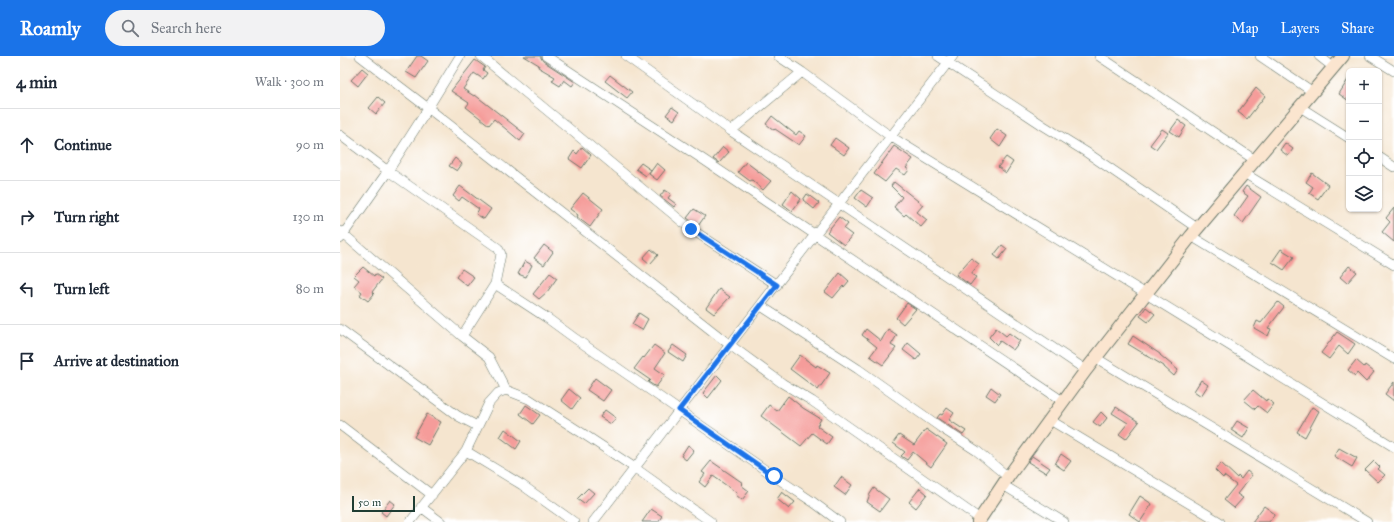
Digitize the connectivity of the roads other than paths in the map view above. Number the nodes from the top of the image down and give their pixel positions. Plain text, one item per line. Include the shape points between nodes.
1 (360, 56) edge
2 (461, 56) edge
3 (481, 56) edge
4 (546, 56) edge
5 (778, 56) edge
6 (938, 56) edge
7 (1099, 56) edge
8 (1260, 56) edge
9 (1319, 56) edge
10 (1343, 56) edge
11 (1370, 56) edge
12 (630, 57) edge
13 (950, 59) edge
14 (1333, 67) junction
15 (1394, 71) edge
16 (802, 72) junction
17 (1313, 92) junction
18 (1300, 107) junction
19 (428, 108) junction
20 (731, 131) junction
21 (340, 135) edge
22 (890, 136) junction
23 (1346, 136) edge
24 (1382, 159) edge
25 (1255, 160) junction
26 (1394, 167) edge
27 (388, 171) junction
28 (1244, 173) junction
29 (838, 204) junction
30 (1194, 232) junction
31 (341, 234) edge
32 (815, 235) junction
33 (1394, 265) edge
34 (495, 284) junction
35 (777, 285) junction
36 (1145, 294) junction
37 (761, 306) junction
38 (340, 329) edge
39 (462, 336) junction
40 (730, 345) junction
41 (1096, 358) junction
42 (1394, 359) edge
43 (1086, 370) junction
44 (506, 390) junction
45 (1064, 402) junction
46 (679, 410) junction
47 (1050, 420) junction
48 (340, 425) edge
49 (477, 426) junction
50 (1394, 447) edge
51 (466, 451) junction
52 (634, 468) junction
53 (1005, 481) junction
54 (432, 495) junction
55 (421, 507) junction
56 (979, 521) edge
57 (410, 522) edge
58 (441, 522) edge
59 (574, 522) edge
60 (593, 522) edge
61 (711, 522) edge
62 (840, 522) edge
63 (1064, 522) edge
64 (1220, 522) edge
65 (1367, 522) edge

1 - 19 street
2 - 19 street
3 - 35 street via 691,229
4 - 32 street
5 - 16 street
6 - 13 street
7 - 25 street
8 - 17 street
9 - 14 street
10 - 14 main road
11 - 15 street
12 - 20 street
13 - 22 street
13 - 30 street via 1044,126 1086,152
14 - 17 main road
16 - 20 street
16 - 22 street
17 - 18 main road
18 - 23 street
18 - 25 main road
19 - 27 street
19 - 40 street
20 - 29 street
21 - 27 street
22 - 29 street
22 - 36 street
24 - 26 street
25 - 28 main road
27 - 31 street
27 - 34 street via 498,248 501,254
28 - 30 main road
28 - 33 street
29 - 32 street
29 - 43 street
30 - 36 main road
30 - 42 street
31 - 39 street
32 - 35 street
32 - 45 street
34 - 39 street
34 - 46 street
35 - 37 street
36 - 41 main road
36 - 50 street
37 - 40 street
37 - 53 street via 977,451
38 - 49 street via 458,416
39 - 44 street via 489,357
40 - 46 street
40 - 56 street
41 - 43 main road
41 - 65 street
43 - 45 main road
44 - 49 street via 498,393 489,403
44 - 52 street via 529,400
45 - 47 main road
46 - 52 street
46 - 62 street
47 - 53 main road
47 - 64 street
48 - 54 street
49 - 51 street
51 - 54 street
51 - 59 street via 522,485
52 - 60 street
52 - 61 street
53 - 56 main road
53 - 63 street
54 - 55 street
55 - 57 street
55 - 58 street

